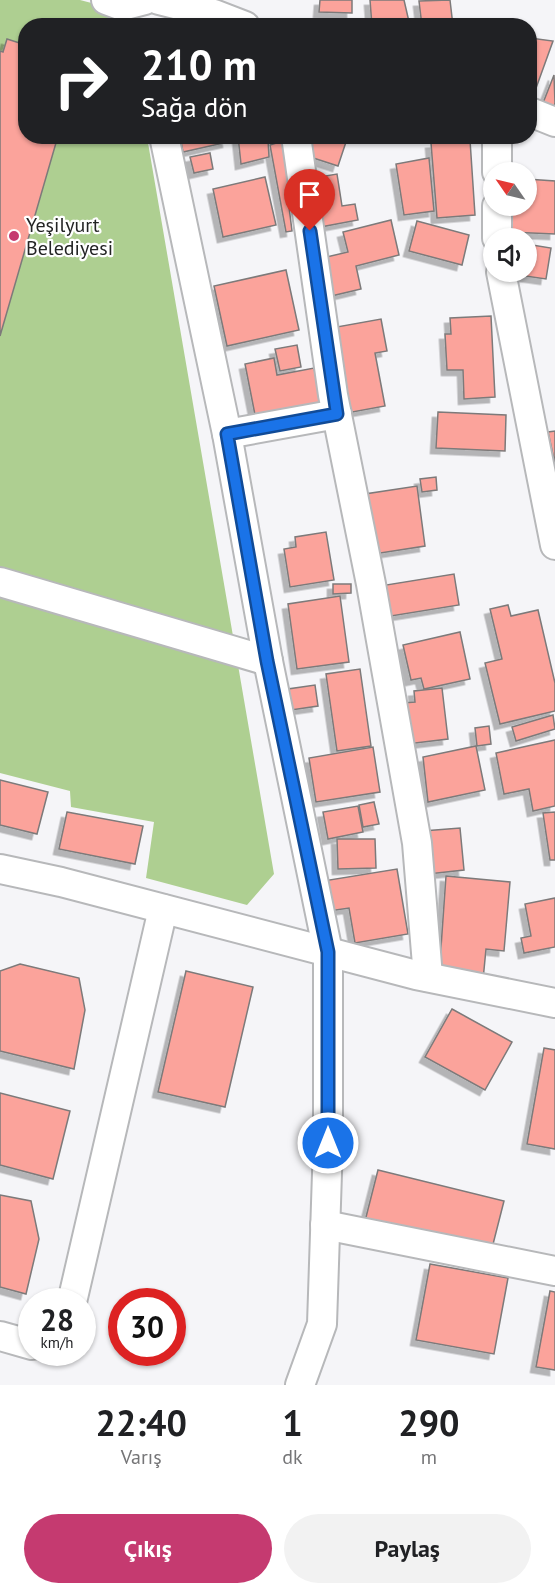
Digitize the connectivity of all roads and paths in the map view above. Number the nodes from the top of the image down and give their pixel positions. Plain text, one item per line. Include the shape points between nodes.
1 (145, 0) edge
2 (159, 0) edge
3 (114, 9) edge
4 (204, 13) edge
5 (146, 18) edge
6 (220, 18) edge
7 (537, 115) edge
8 (555, 123) edge
9 (166, 144) edge
10 (297, 144) edge
11 (497, 144) edge
12 (497, 162) edge
13 (503, 282) edge
14 (337, 414) junction
15 (227, 434) junction
16 (551, 507) edge
17 (555, 545) edge
18 (0, 582) edge
19 (267, 661) junction
20 (0, 869) edge
21 (163, 909) junction
22 (328, 952) junction
23 (428, 977) junction
24 (555, 1003) edge
25 (325, 1225) junction
26 (555, 1271) edge
27 (75, 1288) edge
28 (0, 1336) edge
29 (18, 1341) edge
30 (300, 1385) edge

1 - 3 street
1 - 5 street
2 - 4 street
4 - 6 street
7 - 8 street
9 - 15 street
10 - 14 street
11 - 12 street
13 - 16 street
14 - 15 street
14 - 23 street via 417,843
15 - 19 street
16 - 17 street
18 - 19 street
19 - 22 street
20 - 21 street
21 - 22 street
21 - 27 street
22 - 23 street
22 - 25 street
23 - 24 street
25 - 26 street
25 - 30 street via 322,1324
28 - 29 street

